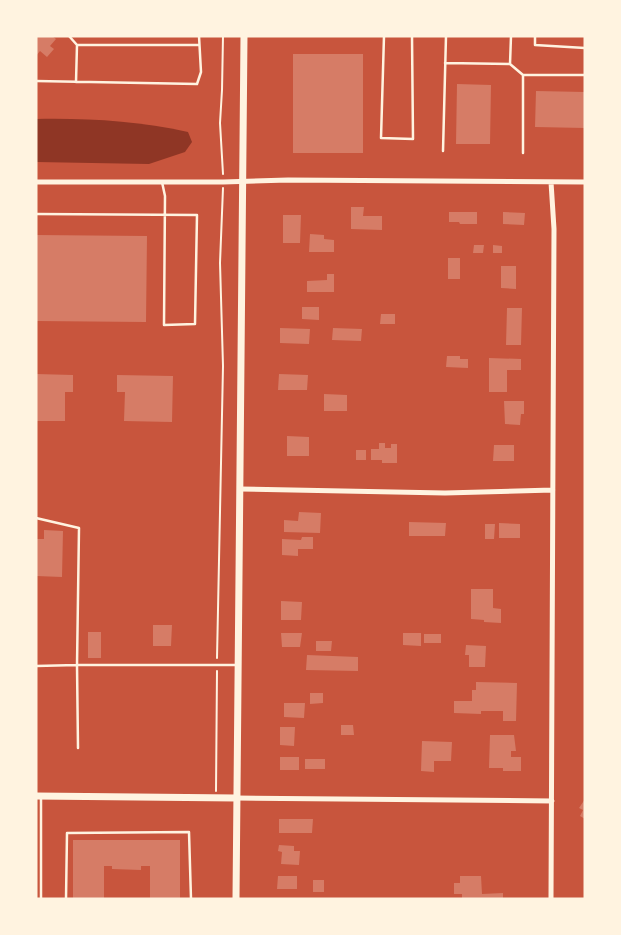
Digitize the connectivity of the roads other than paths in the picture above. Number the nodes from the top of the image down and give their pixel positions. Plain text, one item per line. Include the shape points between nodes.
1 (69, 36) edge
2 (199, 36) edge
3 (244, 36) edge
4 (384, 36) edge
5 (412, 36) edge
6 (446, 36) edge
7 (511, 36) edge
8 (535, 36) edge
9 (77, 45) junction
10 (199, 45) junction
11 (585, 48) edge
12 (445, 63) junction
13 (510, 64) junction
14 (523, 75) junction
15 (585, 75) edge
16 (36, 81) edge
17 (76, 82) junction
18 (443, 151) dead end
19 (523, 153) dead end
20 (242, 181) junction
21 (36, 182) edge
22 (162, 182) junction
23 (551, 182) junction
24 (585, 182) edge
25 (36, 214) edge
26 (165, 215) junction
27 (240, 488) junction
28 (553, 490) junction
29 (36, 518) edge
30 (77, 665) junction
31 (238, 665) junction
32 (36, 666) edge
33 (78, 748) dead end
34 (39, 796) edge
35 (236, 798) junction
36 (552, 801) junction
37 (36, 827) edge
38 (41, 827) junction
39 (41, 899) edge
40 (66, 899) edge
41 (191, 899) edge
42 (236, 899) edge
43 (551, 899) edge

1 - 9 lane
2 - 10 lane
3 - 20 street
4 - 5 lane via 380,138 413,139
6 - 12 lane
7 - 13 lane
8 - 11 lane via 535,45
9 - 10 lane
9 - 17 lane
10 - 17 lane via 201,72 197,84
12 - 13 lane
12 - 18 lane
13 - 14 lane
14 - 15 lane
14 - 19 lane
16 - 17 lane
20 - 22 street
20 - 23 street
20 - 27 street
21 - 22 street
22 - 26 lane
23 - 24 street
23 - 28 street via 554,229
25 - 26 lane
26 - 26 lane via 197,215 195,324 164,325
27 - 28 street via 445,493
27 - 31 street
28 - 36 street
29 - 30 lane via 79,528
30 - 31 lane
30 - 32 lane
30 - 33 lane
31 - 35 street
34 - 35 street
34 - 38 lane
35 - 36 street
35 - 42 street
36 - 43 street
37 - 38 lane
38 - 39 lane
40 - 41 lane via 67,833 180,832 189,832

